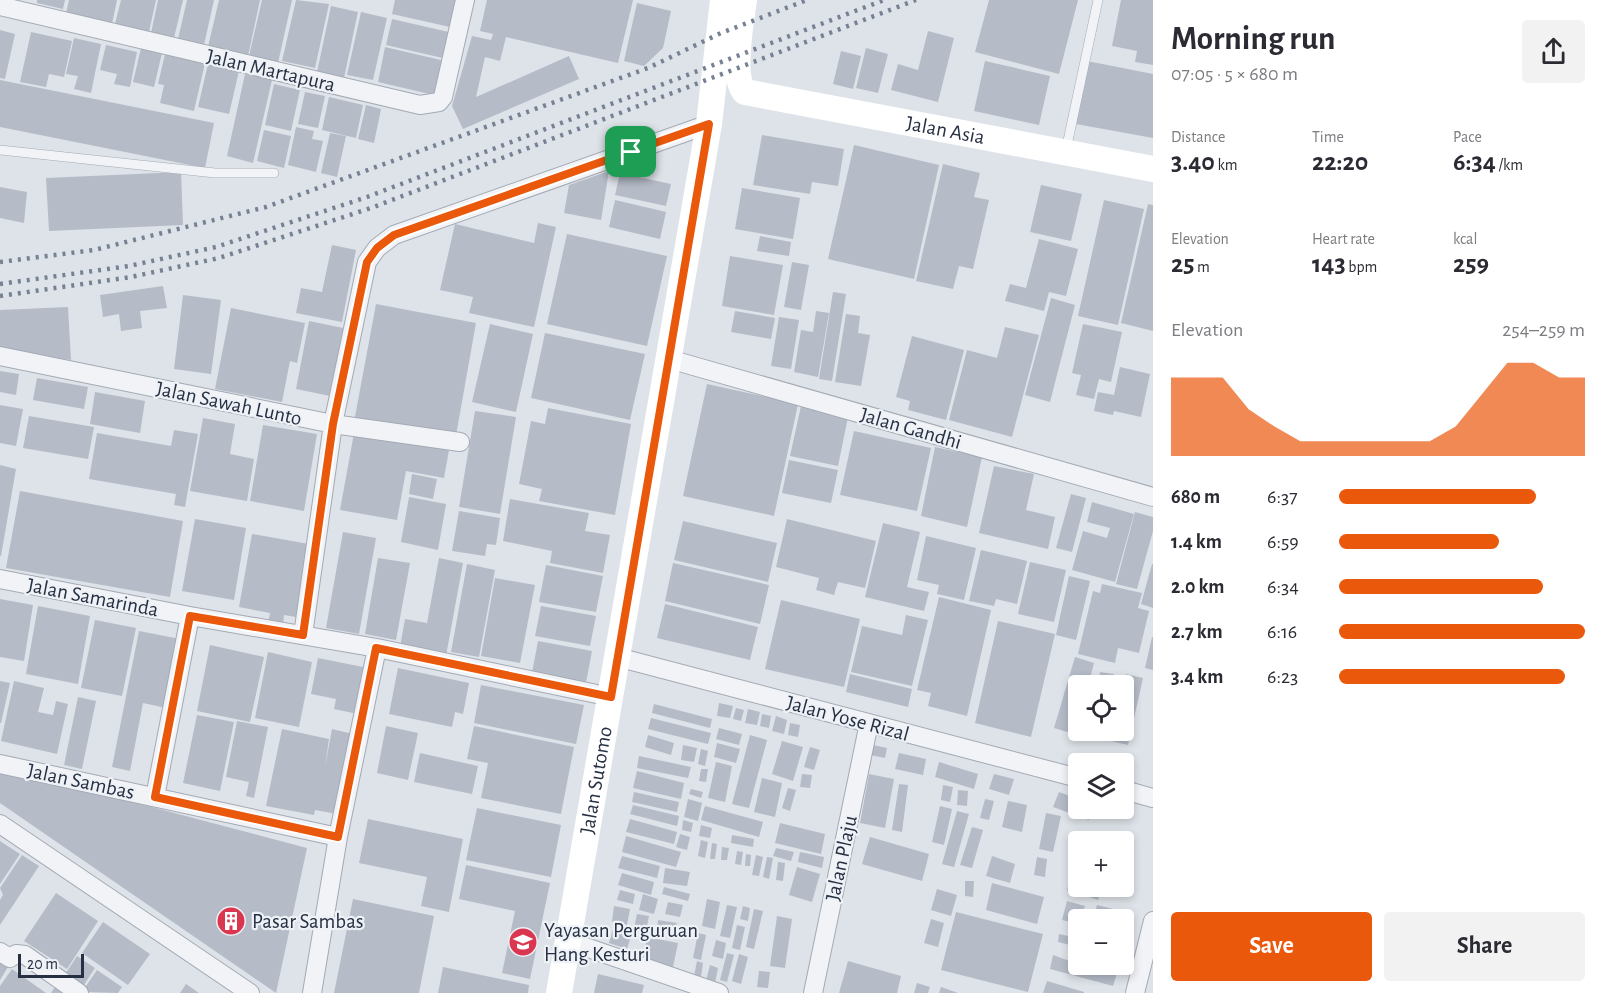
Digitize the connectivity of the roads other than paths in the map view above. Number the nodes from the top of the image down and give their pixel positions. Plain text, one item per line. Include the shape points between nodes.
1 (465, 0) edge
2 (723, 0) edge
3 (744, 0) edge
4 (1098, 0) edge
5 (0, 6) edge
6 (709, 124) junction
7 (0, 150) edge
8 (1066, 151) junction
9 (1153, 169) edge
10 (274, 174) dead end
11 (0, 356) edge
12 (669, 359) junction
13 (333, 424) junction
14 (460, 442) dead end
15 (1153, 497) edge
16 (0, 579) edge
17 (190, 616) junction
18 (303, 635) junction
19 (376, 648) junction
20 (617, 657) junction
21 (611, 697) junction
22 (869, 723) junction
23 (0, 764) edge
24 (1068, 775) edge
25 (1134, 793) edge
26 (155, 797) junction
27 (1153, 798) edge
28 (0, 824) edge
29 (338, 837) junction
30 (1153, 921) edge
31 (568, 941) junction
32 (0, 952) edge
33 (79, 993) edge
34 (250, 993) edge
35 (312, 993) edge
36 (559, 993) edge
37 (719, 993) edge
38 (813, 993) edge
39 (1135, 993) edge

1 - 5 street, Jalan Martapura via 443,97 439,102 420,105
2 - 6 main road, Jalan Sutomo
3 - 8 main road, Jalan Asia via 738,63 741,88 759,95
4 - 8 lane
6 - 12 main road, Jalan Sutomo
6 - 13 street via 394,235 377,248 367,262
7 - 10 lane via 215,173
8 - 9 main road, Jalan Asia
11 - 13 street, Jalan Sawah Lunto
12 - 15 street, Jalan Gandhi
12 - 20 main road, Jalan Sutomo
13 - 14 street, Jalan Sawah Lunto
13 - 18 street
16 - 17 street, Jalan Samarinda
17 - 18 street, Jalan Samarinda
17 - 26 street
18 - 19 street, Jalan Samarinda
19 - 21 street, Jalan Samarinda
19 - 29 street
20 - 21 main road, Jalan Sutomo
20 - 22 street, Jalan Yose Rizal
21 - 31 main road, Jalan Sutomo
22 - 24 street, Jalan Yose Rizal
22 - 38 street, Jalan Plaju
23 - 26 street, Jalan Sambas
25 - 27 street
26 - 29 street, Jalan Sambas
28 - 34 street
29 - 35 street
30 - 39 street
31 - 36 main road, Jalan Sutomo
31 - 37 street
32 - 33 street via 10,958 16,954 26,956

